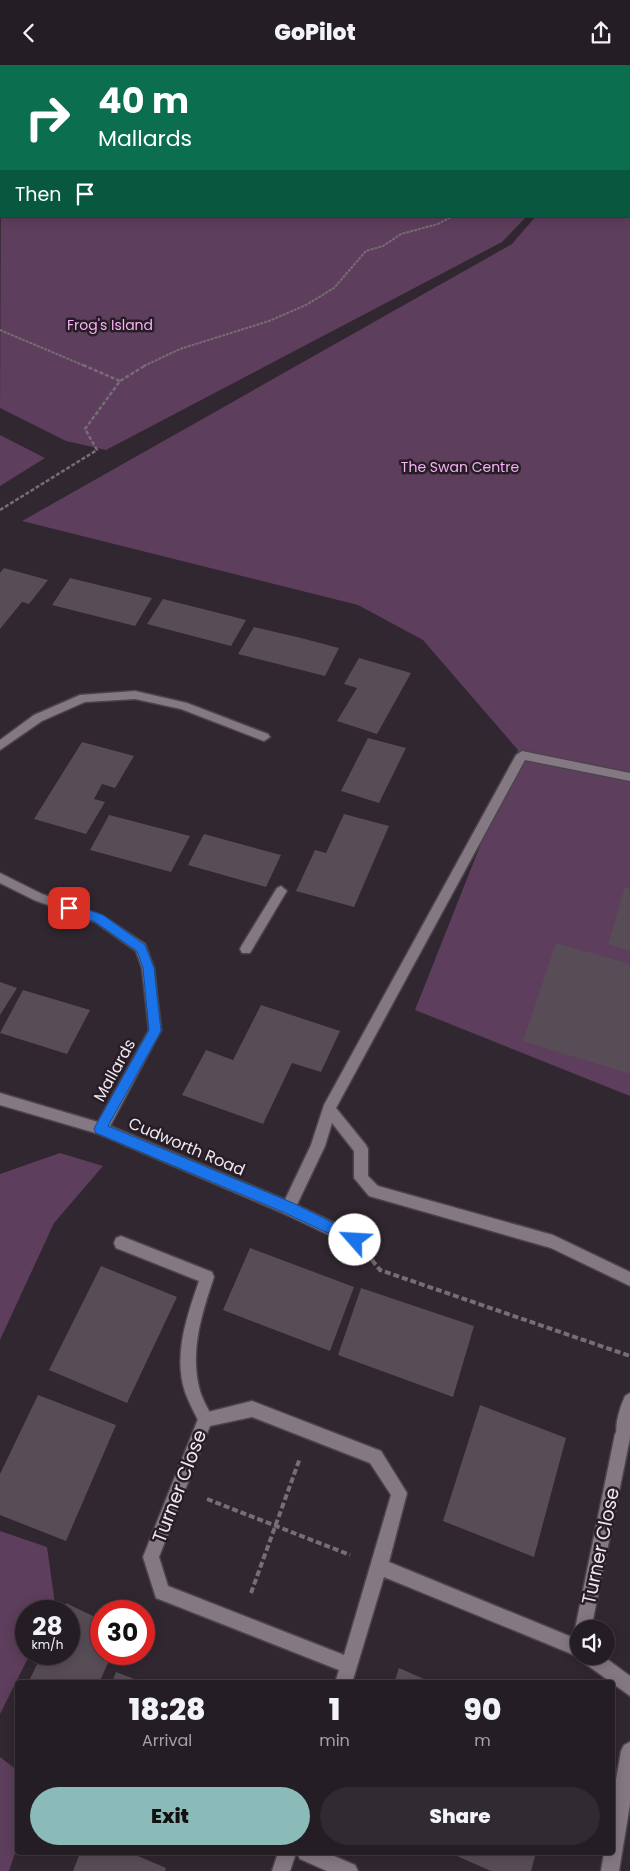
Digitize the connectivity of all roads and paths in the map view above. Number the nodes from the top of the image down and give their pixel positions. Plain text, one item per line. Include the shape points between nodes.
1 (451, 217) edge
2 (0, 330) edge
3 (120, 381) junction
4 (0, 510) edge
5 (264, 737) dead end
6 (0, 746) edge
7 (630, 777) edge
8 (0, 878) edge
9 (281, 891) dead end
10 (246, 949) dead end
11 (0, 1099) edge
12 (329, 1109) junction
13 (101, 1129) junction
14 (288, 1208) junction
15 (355, 1240) joint
16 (121, 1243) dead end
17 (630, 1279) edge
18 (630, 1356) edge
19 (630, 1401) edge
20 (205, 1419) junction
21 (310, 1432) junction
22 (178, 1487) junction
23 (276, 1525) junction
24 (381, 1567) junction
25 (585, 1620) edge
26 (241, 1623) junction
27 (570, 1645) edge
28 (349, 1665) junction
29 (601, 1665) edge
30 (344, 1680) edge
31 (630, 1687) edge
32 (630, 1751) edge
33 (615, 1841) edge
34 (286, 1855) edge
35 (311, 1855) edge
36 (613, 1855) edge
37 (281, 1871) edge
38 (349, 1871) edge
39 (610, 1871) edge

1 - 3 path via 366,251 334,288 306,305 269,321 180,349
2 - 3 path
3 - 4 path via 85,429 97,450
5 - 6 street via 182,706 135,695 84,698 38,718
7 - 12 street via 522,755
8 - 13 street, Mallards via 38,897 99,919 141,948 148,968 155,1031
9 - 10 street
11 - 13 street, Cudworth Road
12 - 14 street via 318,1146
12 - 17 street via 361,1149 361,1178 374,1191 553,1242
13 - 14 street, Cudworth Road
14 - 15 street, Cudworth Road
15 - 18 path via 380,1270
16 - 20 street via 207,1277 189,1332 192,1391
19 - 25 street, Turner Close
20 - 21 street, Turner Close via 252,1409
20 - 22 street, Turner Close
21 - 23 path
21 - 24 street, Turner Close via 375,1457 400,1493
22 - 23 path
22 - 26 street, Turner Close via 151,1557 162,1592
23 - 24 path
23 - 26 path
24 - 27 street
24 - 28 street, Turner Close
26 - 28 street, Turner Close
28 - 30 street, Turner Close
29 - 31 street
32 - 33 street
34 - 37 street
35 - 38 street
36 - 39 street

